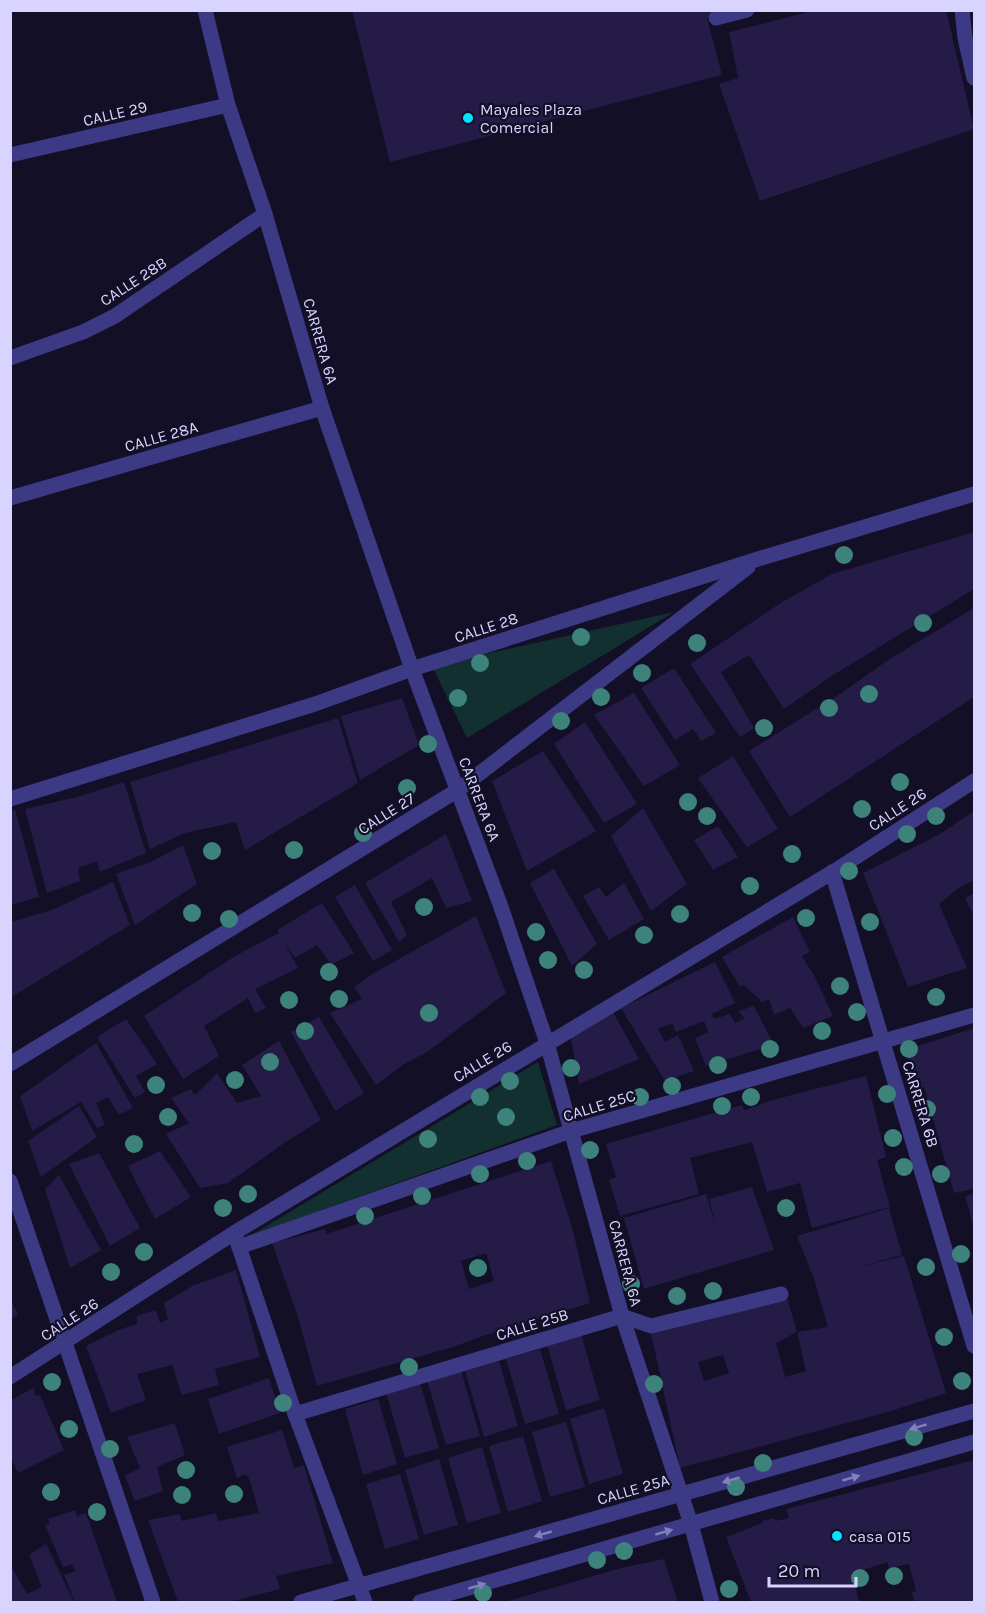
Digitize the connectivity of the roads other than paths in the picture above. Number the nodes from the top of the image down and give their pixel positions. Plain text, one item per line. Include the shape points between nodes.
1 (205, 10) edge
2 (747, 10) edge
3 (962, 10) edge
4 (716, 18) dead end
5 (975, 78) edge
6 (228, 105) junction
7 (10, 155) edge
8 (265, 214) junction
9 (10, 358) edge
10 (322, 408) junction
11 (975, 494) edge
12 (10, 498) edge
13 (758, 559) junction
14 (412, 669) junction
15 (975, 781) edge
16 (458, 790) junction
17 (10, 798) edge
18 (832, 872) junction
19 (975, 1015) edge
20 (884, 1040) junction
21 (547, 1043) junction
22 (10, 1064) edge
23 (571, 1131) junction
24 (10, 1181) edge
25 (236, 1240) junction
26 (781, 1294) dead end
27 (622, 1316) junction
28 (65, 1342) junction
29 (975, 1346) edge
30 (10, 1377) edge
31 (975, 1411) edge
32 (295, 1414) junction
33 (975, 1442) edge
34 (680, 1494) junction
35 (691, 1524) junction
36 (360, 1586) junction
37 (153, 1602) edge
38 (301, 1602) edge
39 (366, 1602) edge
40 (420, 1602) edge
41 (712, 1602) edge

1 - 6 street, CARRERA 6A
2 - 4 street
3 - 5 street
6 - 7 street, CALLE 29
6 - 8 street, CARRERA 6A
8 - 9 street, CALLE 28B via 115,316
8 - 10 street, CARRERA 6A
10 - 12 street, CALLE 28A
10 - 14 street, CARRERA 6A
11 - 13 street, CALLE 28
13 - 14 street, CALLE 28
13 - 16 street, CALLE 27
14 - 16 street, CARRERA 6A
14 - 17 street, CALLE 28 via 315,704
15 - 18 street, CALLE 26
16 - 21 street, CARRERA 6A
16 - 22 street, CALLE 27
18 - 20 street, CARRERA 6B
18 - 21 street, CALLE 26
19 - 20 street, CALLE 25C
20 - 23 street, CALLE 25C
20 - 29 street, CARRERA 6B
21 - 23 street, CARRERA 6A
21 - 25 street, CALLE 26
23 - 25 street, CALLE 25C
23 - 27 street, CARRERA 6A
24 - 28 street
25 - 28 street, CALLE 26
25 - 32 street
26 - 27 street via 651,1326
27 - 32 street, CALLE 25B
27 - 34 street, CARRERA 6A
28 - 30 street, CALLE 26
28 - 37 street
31 -> 34 street, CALLE 25A
32 - 36 street
35 -> 33 street
34 - 35 street, CARRERA 6A
34 -> 36 street, CALLE 25A
40 -> 35 street
35 - 41 street, CARRERA 6A
36 - 38 street, CALLE 25A
36 - 39 street

